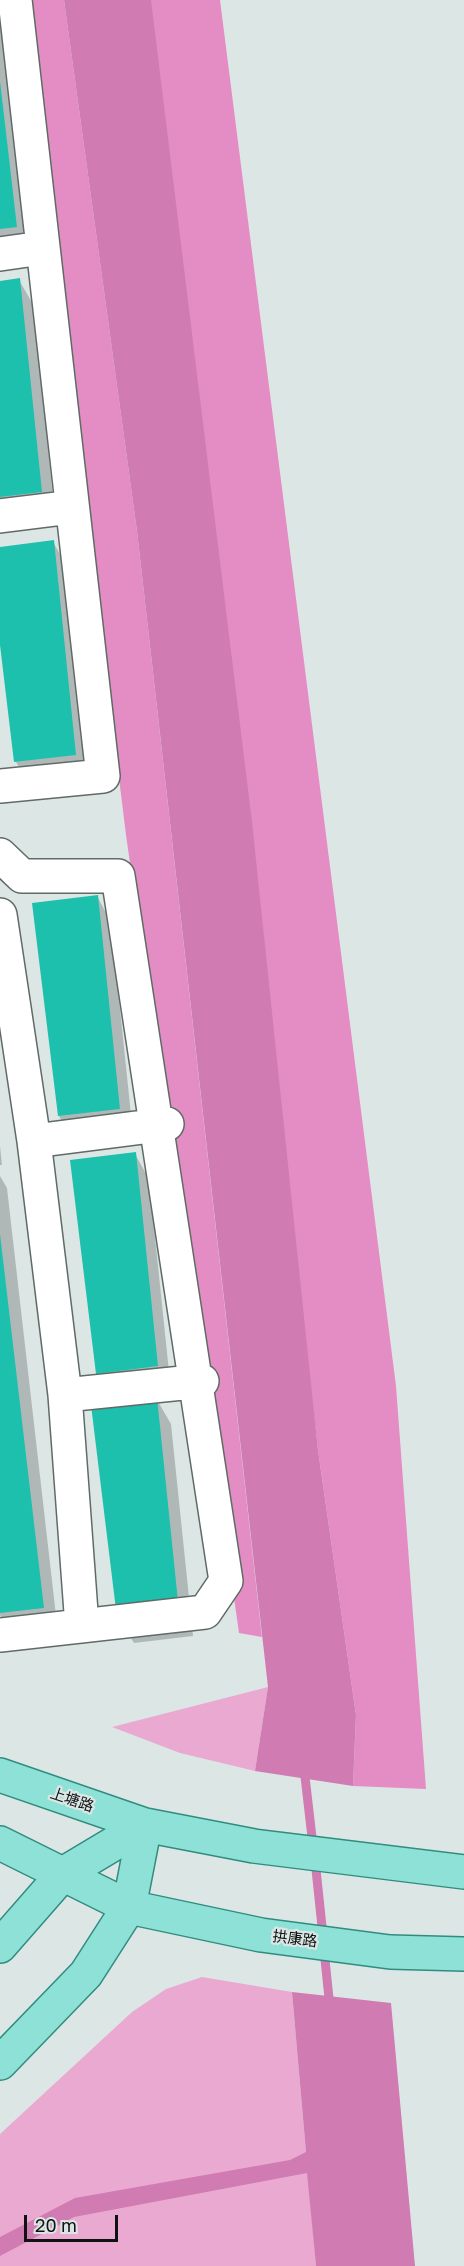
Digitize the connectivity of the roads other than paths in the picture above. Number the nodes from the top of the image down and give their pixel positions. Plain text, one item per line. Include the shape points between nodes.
1 (15, 0) edge
2 (42, 248) junction
3 (0, 254) edge
4 (72, 507) junction
5 (0, 516) edge
6 (0, 786) edge
7 (0, 855) edge
8 (0, 915) edge
9 (167, 1124) dead end
10 (34, 1141) junction
11 (202, 1381) dead end
12 (65, 1395) junction
13 (82, 1626) junction
14 (0, 1635) edge
15 (0, 1775) edge
16 (145, 1825) junction
17 (0, 1843) edge
18 (464, 1872) edge
19 (63, 1874) junction
20 (129, 1907) junction
21 (0, 1946) edge
22 (464, 1954) edge
23 (0, 2063) edge

1 - 2 lane
2 - 3 lane
2 - 4 lane
4 - 5 lane
4 - 6 lane via 103,776
7 - 13 lane via 22,876 118,876 226,1581 205,1612
8 - 10 lane
9 - 10 lane
10 - 12 lane
11 - 12 lane
12 - 13 lane
13 - 14 lane
15 - 16 main road, 上塘路
16 - 18 main road via 254,1846
16 - 19 main road
16 - 20 main road
17 - 19 main road
19 - 20 main road, 拱康路
19 - 21 main road
20 - 22 main road, 拱康路 via 261,1935 390,1952
20 - 23 main road via 86,1974

